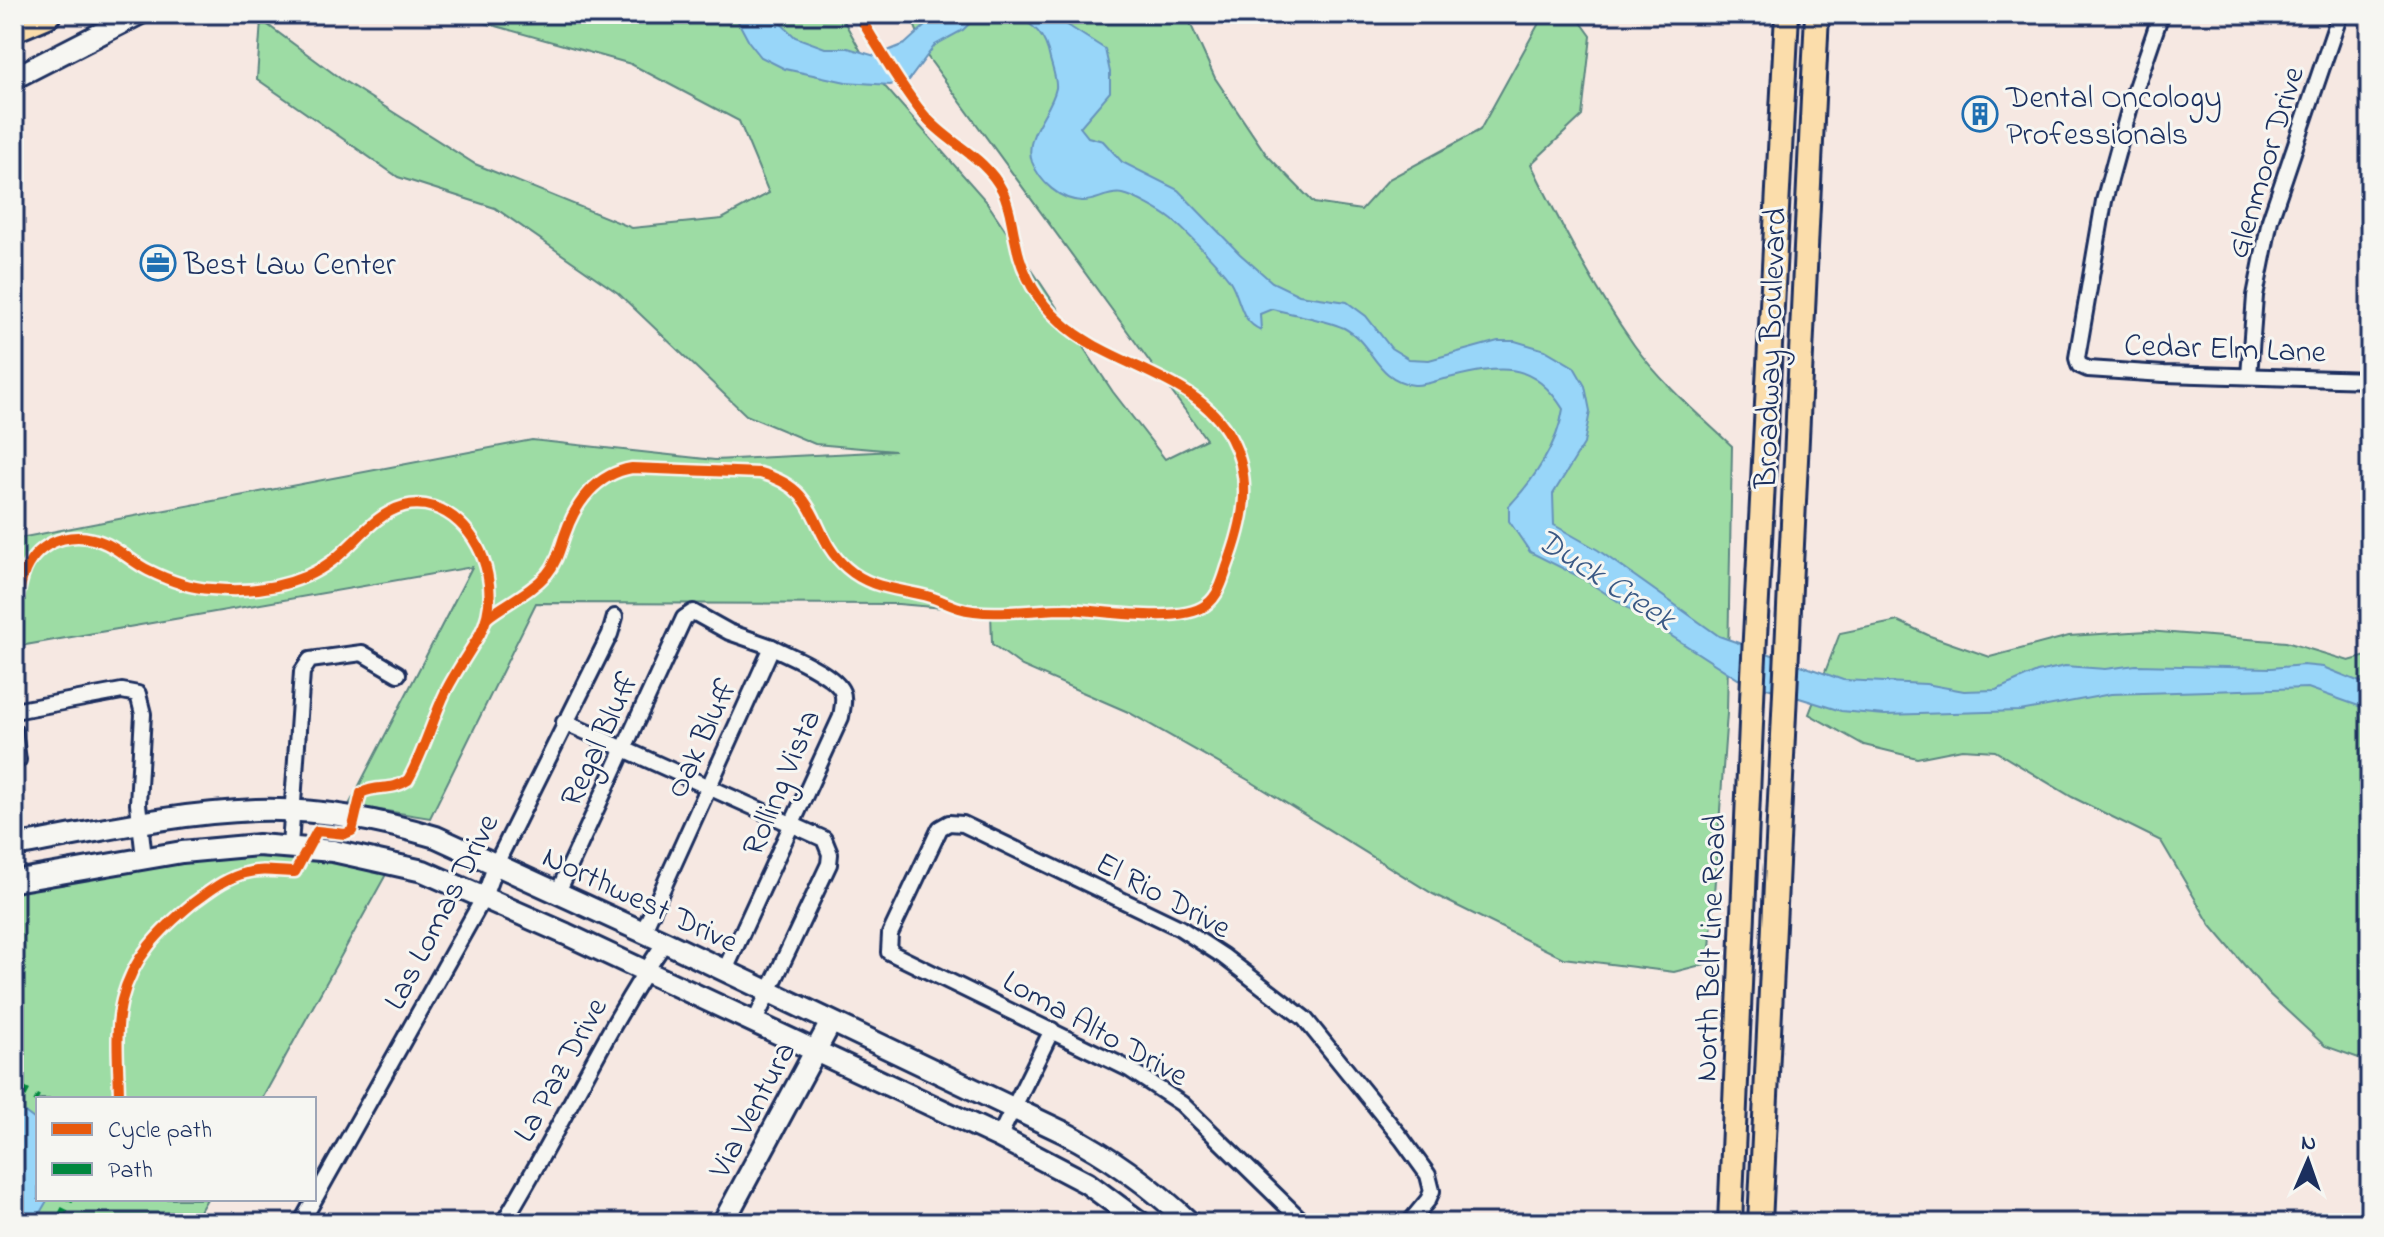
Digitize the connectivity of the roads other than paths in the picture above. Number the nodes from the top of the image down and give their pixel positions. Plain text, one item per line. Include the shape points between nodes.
1 (47, 14) edge
2 (139, 14) edge
3 (1787, 14) edge
4 (1817, 14) edge
5 (2161, 14) edge
6 (2340, 14) edge
7 (14, 28) edge
8 (14, 78) edge
9 (1781, 111) junction
10 (1811, 113) junction
11 (2249, 376) junction
12 (2370, 380) edge
13 (693, 612) joint
14 (615, 617) dead end
15 (772, 647) junction
16 (398, 674) dead end
17 (1753, 676) joint
18 (1783, 685) joint
19 (14, 711) edge
20 (564, 722) junction
21 (14, 731) edge
22 (624, 749) junction
23 (14, 761) edge
24 (708, 787) junction
25 (293, 811) junction
26 (140, 824) junction
27 (793, 825) junction
28 (14, 846) edge
29 (290, 846) junction
30 (144, 858) junction
31 (496, 864) junction
32 (14, 881) edge
33 (558, 892) junction
34 (484, 897) junction
35 (643, 932) junction
36 (890, 934) joint
37 (665, 942) junction
38 (725, 970) junction
39 (644, 972) junction
40 (769, 992) junction
41 (831, 1022) junction
42 (754, 1023) junction
43 (1052, 1030) junction
44 (816, 1052) junction
45 (1736, 1076) junction
46 (1766, 1076) junction
47 (1013, 1109) junction
48 (999, 1137) junction
49 (316, 1196) edge
50 (313, 1201) edge
51 (301, 1223) edge
52 (503, 1223) edge
53 (723, 1223) edge
54 (1141, 1223) edge
55 (1190, 1223) edge
56 (1303, 1223) edge
57 (1409, 1223) edge
58 (1730, 1223) edge
59 (1760, 1223) edge

1 - 7 highway
2 - 8 main road
3 - 9 main road, Broadway Boulevard
4 - 10 main road, Broadway Boulevard
5 - 11 street, Cedar Elm Lane via 2104,201 2077,358 2088,369
6 - 11 street, Glenmoor Drive via 2270,220 2255,296
9 - 10 main road
9 - 17 main road, Broadway Boulevard
10 - 18 main road, Broadway Boulevard
11 - 12 street, Cedar Elm Lane
13 - 15 street, Oak Bluff
13 - 22 street, Regal Bluff via 684,618
14 - 20 street, Las Lomas Drive
15 - 24 street, Oak Bluff
15 - 27 street, Rolling Vista via 833,679 843,694 841,717
16 - 25 street via 362,653 310,660 302,672
17 - 45 main road, North Belt Line Road
18 - 46 main road, North Belt Line Road
19 - 26 street via 122,691 138,694 143,714
20 - 22 street
20 - 31 street, Las Lomas Drive
21 - 23 street
22 - 24 street
22 - 33 street, Regal Bluff
24 - 27 street
24 - 35 street, Oak Bluff
25 - 26 main road, Northwest Drive via 256,810
25 - 29 street
25 - 31 main road, Northwest Drive via 407,829
26 - 28 main road, Northwest Drive
26 - 30 street
27 - 38 street, Rolling Vista
27 - 40 street via 824,839 829,864
29 - 30 main road, Northwest Drive via 225,847
29 - 34 main road, Northwest Drive via 400,864
30 - 32 main road, Northwest Drive
31 - 33 main road, Northwest Drive
31 - 34 street, Las Lomas Drive
33 - 35 main road, Northwest Drive
34 - 39 main road, Northwest Drive
34 - 49 street, Las Lomas Drive
35 - 37 main road, Northwest Drive
36 - 43 street, Loma Alto Drive via 889,952
36 - 57 street, El Rio Drive via 940,828 949,823 963,824 1180,928 1305,1019 1423,1166 1432,1191
37 - 38 main road, Northwest Drive
37 - 39 street, La Paz Drive
38 - 40 main road, Northwest Drive
39 - 42 main road, Northwest Drive
39 - 52 street, La Paz Drive
40 - 41 main road, Northwest Drive
40 - 42 street
41 - 44 main road, Via Ventura
41 - 47 main road, Northwest Drive
42 - 44 main road, Northwest Drive
43 - 47 street
43 - 56 street, Loma Alto Drive via 1129,1069 1182,1104
44 - 48 main road, Northwest Drive
44 - 53 main road, Via Ventura
45 - 46 main road
45 - 58 main road, North Belt Line Road
46 - 59 main road, North Belt Line Road
47 - 48 street
47 - 55 main road, Northwest Drive via 1103,1152
48 - 54 main road, Northwest Drive via 1087,1183
50 - 51 street, Las Lomas Drive

